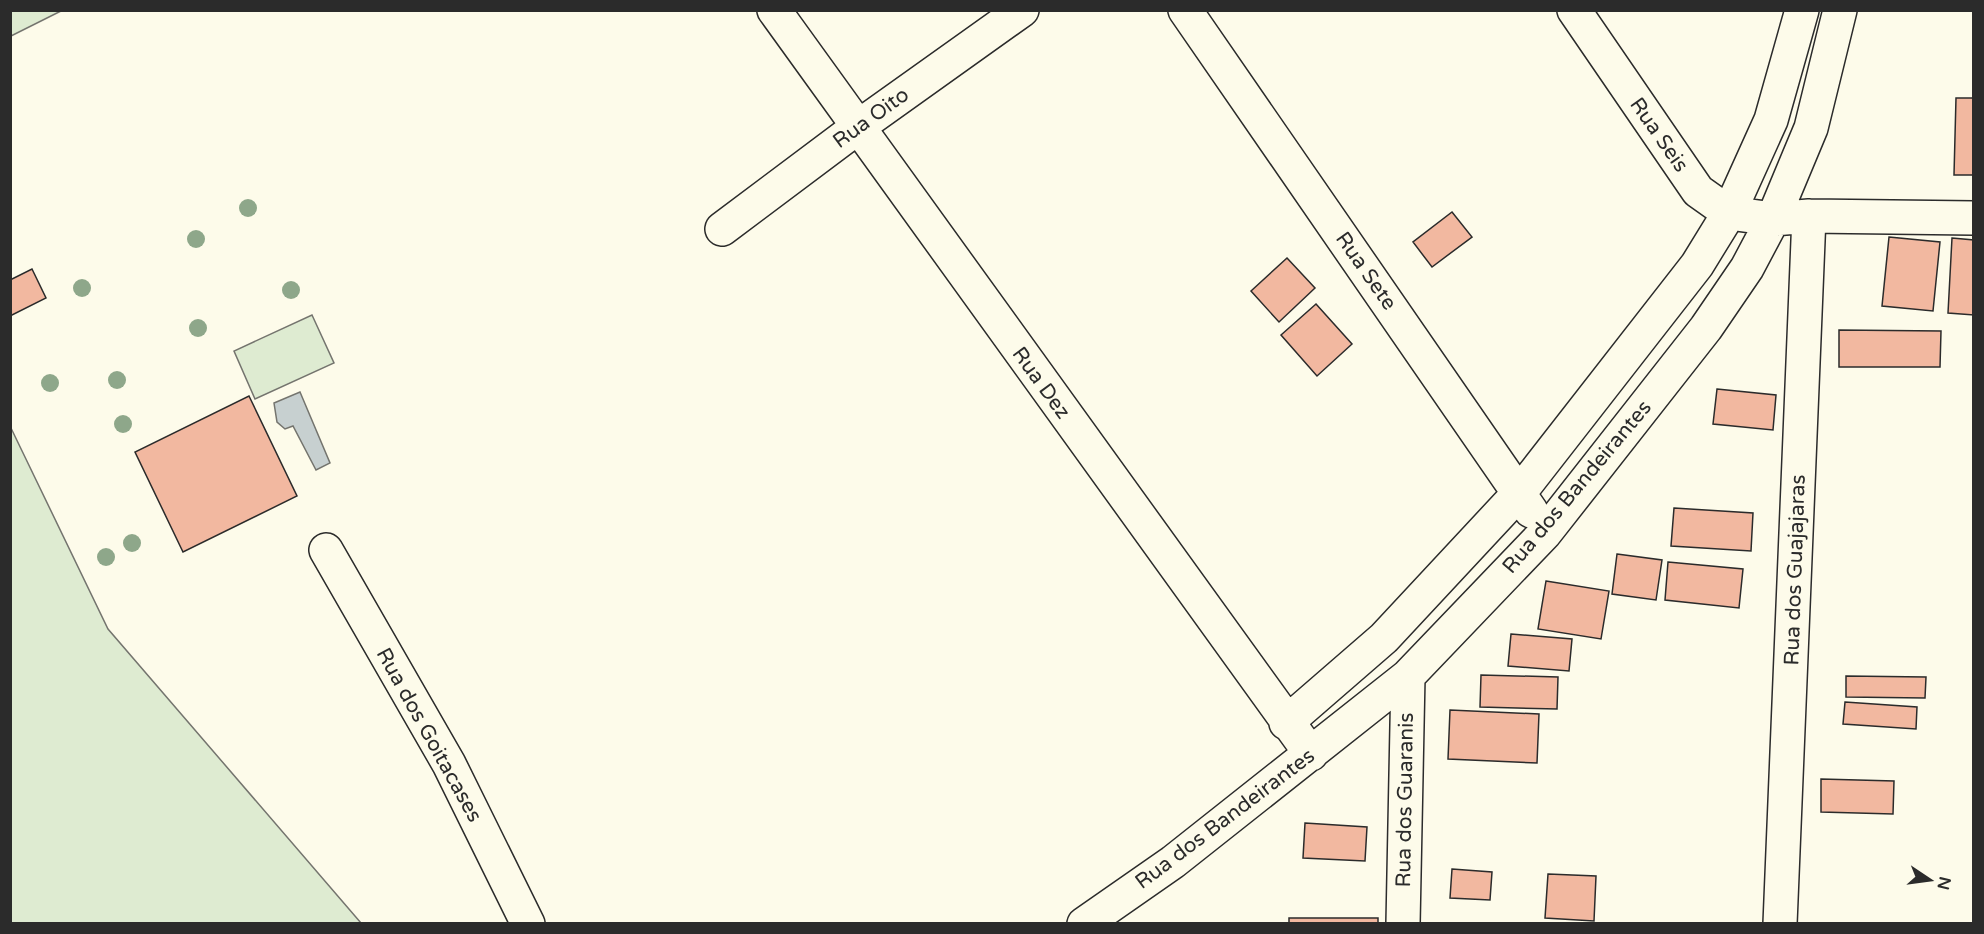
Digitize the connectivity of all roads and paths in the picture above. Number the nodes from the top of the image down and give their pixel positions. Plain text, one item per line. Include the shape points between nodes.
1 (774, 10) edge
2 (1022, 10) edge
3 (1185, 10) edge
4 (1574, 10) edge
5 (1802, 10) edge
6 (1840, 10) edge
7 (858, 127) junction
8 (1729, 213) junction
9 (1809, 216) junction
10 (1974, 218) edge
11 (1773, 219) junction
12 (722, 229) dead end
13 (1520, 492) junction
14 (1545, 533) junction
15 (326, 550) dead end
16 (1408, 676) junction
17 (1286, 723) junction
18 (1311, 754) junction
19 (528, 924) edge
20 (1084, 924) edge
21 (1403, 924) edge
22 (1780, 924) edge

1 - 7 street, Rua Dez
2 - 7 street, Rua Oito
3 - 13 street, Rua Sete
4 - 8 street, Rua Seis via 1698,191
5 - 8 street, Rua dos Bandeirantes via 1771,120
6 - 11 street, Rua dos Bandeirantes via 1811,128
7 - 12 street, Rua Oito
7 - 17 street, Rua Dez
8 - 11 street, Rua Seis
8 - 13 street, Rua dos Bandeirantes via 1697,265
9 - 10 street, Rua Seis
9 - 11 street, Rua Seis
9 - 22 street, Rua dos Guajajaras
11 - 14 street, Rua dos Bandeirantes via 1747,268 1706,328
13 - 14 street, Rua Sete
13 - 17 street, Rua dos Bandeirantes via 1384,638
14 - 16 street, Rua dos Bandeirantes
15 - 19 street, Rua dos Goitacases via 449,764
16 - 18 street, Rua dos Bandeirantes
16 - 21 street, Rua dos Guaranis
17 - 18 street, Rua Dez
18 - 20 street, Rua dos Bandeirantes via 1173,862

